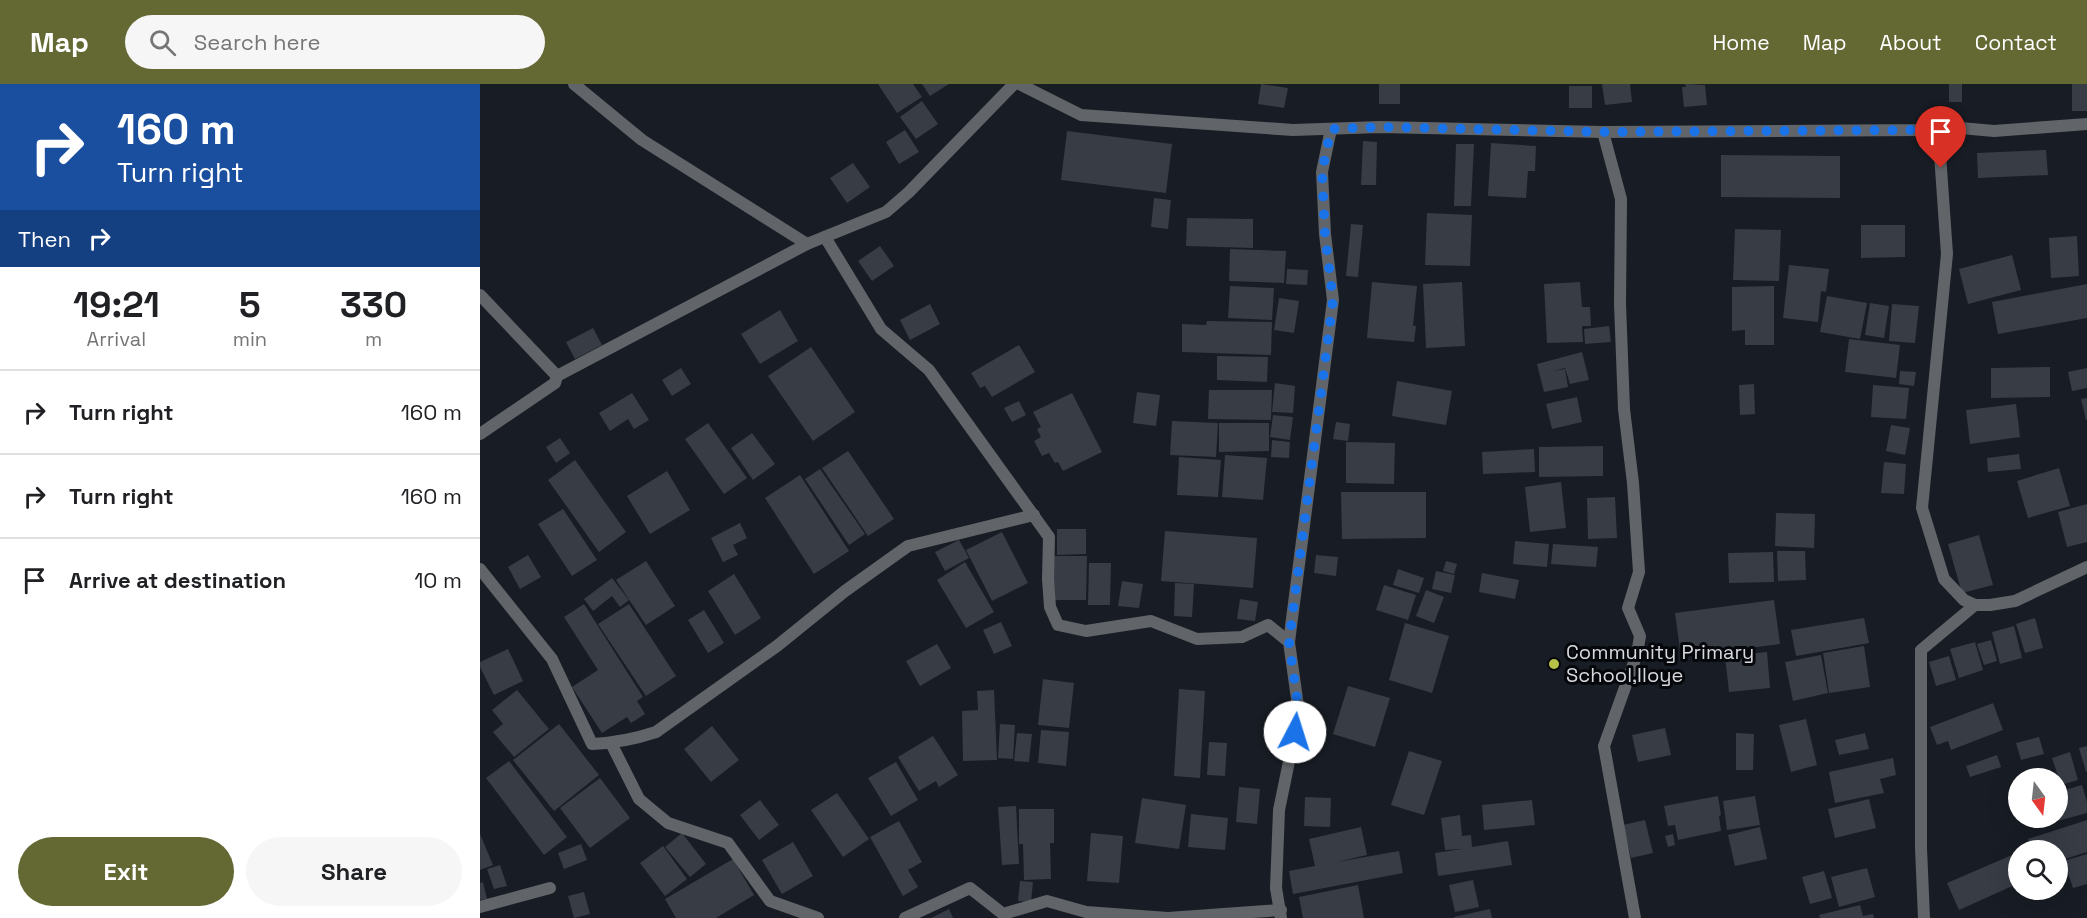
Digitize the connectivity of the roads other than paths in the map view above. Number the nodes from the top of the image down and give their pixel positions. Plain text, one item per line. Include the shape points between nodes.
1 (574, 84) edge
2 (1014, 84) edge
3 (1019, 84) edge
4 (2087, 124) edge
5 (1938, 126) junction
6 (1331, 129) junction
7 (1603, 132) junction
8 (825, 237) junction
9 (807, 244) junction
10 (480, 295) edge
11 (558, 376) junction
12 (480, 434) edge
13 (1034, 515) junction
14 (2087, 567) edge
15 (480, 569) edge
16 (1975, 605) junction
17 (1289, 642) junction
18 (611, 743) junction
19 (550, 888) dead end
20 (480, 907) edge
21 (1281, 914) edge
22 (818, 918) edge
23 (905, 918) edge
24 (1635, 918) edge
25 (1924, 918) edge

1 - 9 street via 642,140
2 - 8 street via 886,212
3 - 6 street via 1081,116
4 - 5 street via 1994,131
5 - 7 street via 1920,130
5 - 16 street via 1947,254 1922,508 1944,579 1964,600
6 - 7 street
6 - 17 street via 1322,172 1333,300
7 - 24 street via 1621,199 1624,409 1639,572 1629,608 1641,636 1604,747
8 - 9 street
8 - 13 street via 881,329 929,370
9 - 11 street
10 - 11 street
11 - 12 street via 555,383
13 - 17 street via 1049,537 1050,607 1058,625 1086,631 1151,621 1197,639 1242,637 1268,625
13 - 18 street via 908,546 656,732
14 - 16 street via 2015,601
15 - 18 street via 552,659 592,744
16 - 25 street via 1921,650 1920,848
17 - 21 street via 1299,713 1279,810 1276,888
18 - 22 street via 639,799 668,823 728,843 771,901
19 - 20 street
21 - 23 street via 1168,918 1086,912 1047,901 1004,914 970,888

